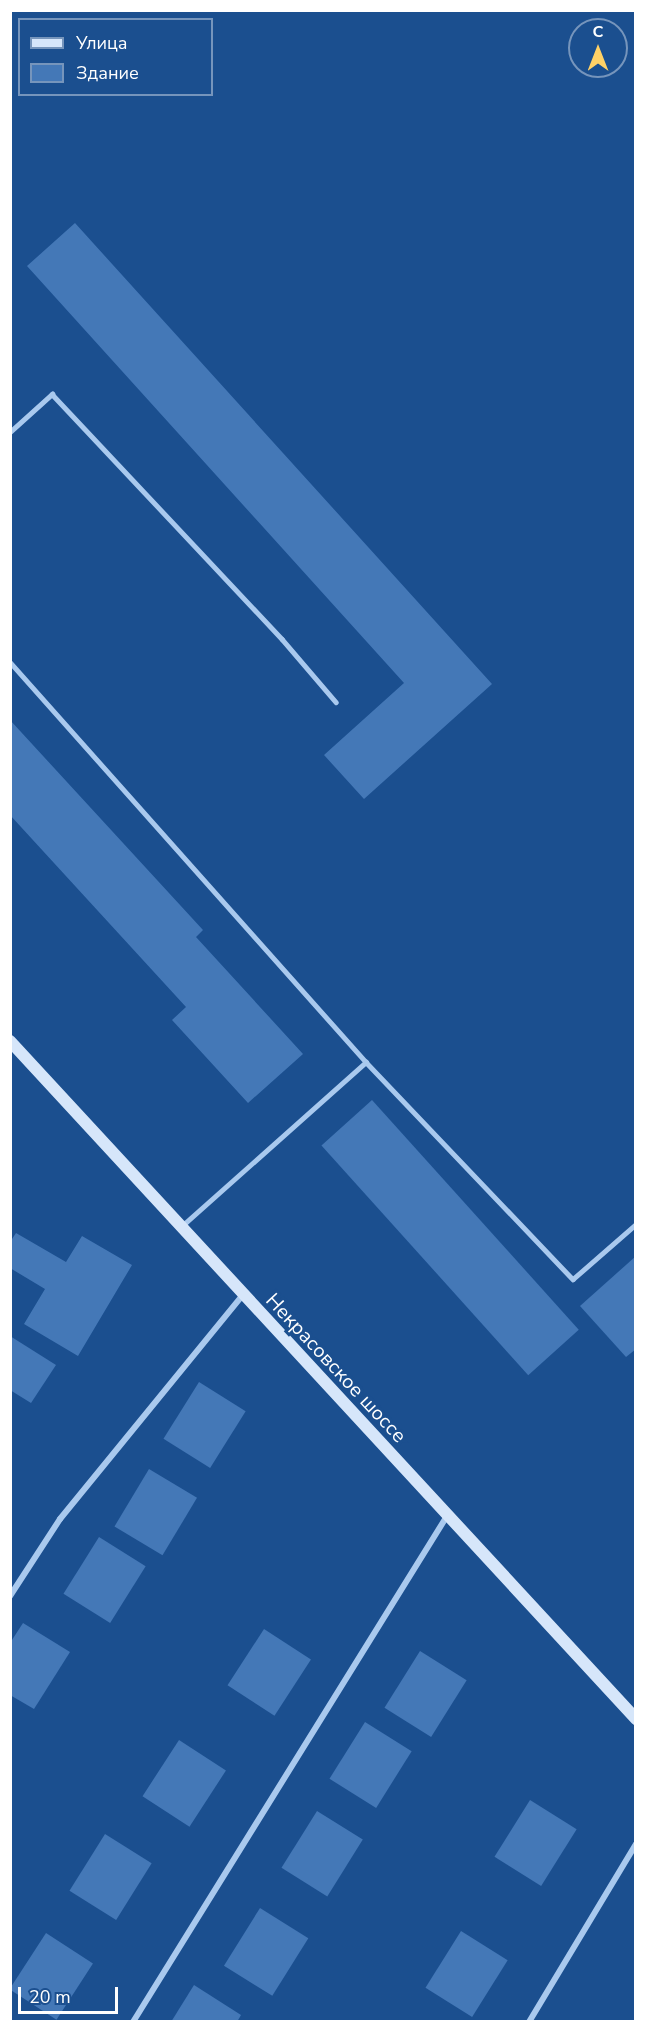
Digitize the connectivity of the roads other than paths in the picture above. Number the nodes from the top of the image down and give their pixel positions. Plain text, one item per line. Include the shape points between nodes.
1 (10, 432) edge
2 (10, 662) edge
3 (336, 702) dead end
4 (10, 1041) edge
5 (366, 1062) junction
6 (636, 1224) edge
7 (180, 1227) junction
8 (243, 1295) junction
9 (447, 1516) junction
10 (10, 1596) edge
11 (636, 1719) edge
12 (636, 1844) edge
13 (133, 2022) edge
14 (529, 2022) edge

1 - 3 lane via 52,394 282,639
2 - 5 lane
4 - 7 main road, Некрасовское шоссе
5 - 6 lane via 573,1279
5 - 7 lane
7 - 8 main road, Некрасовское шоссе
8 - 9 main road, Некрасовское шоссе
8 - 10 street via 60,1520
9 - 11 main road, Некрасовское шоссе
9 - 13 street
12 - 14 street

